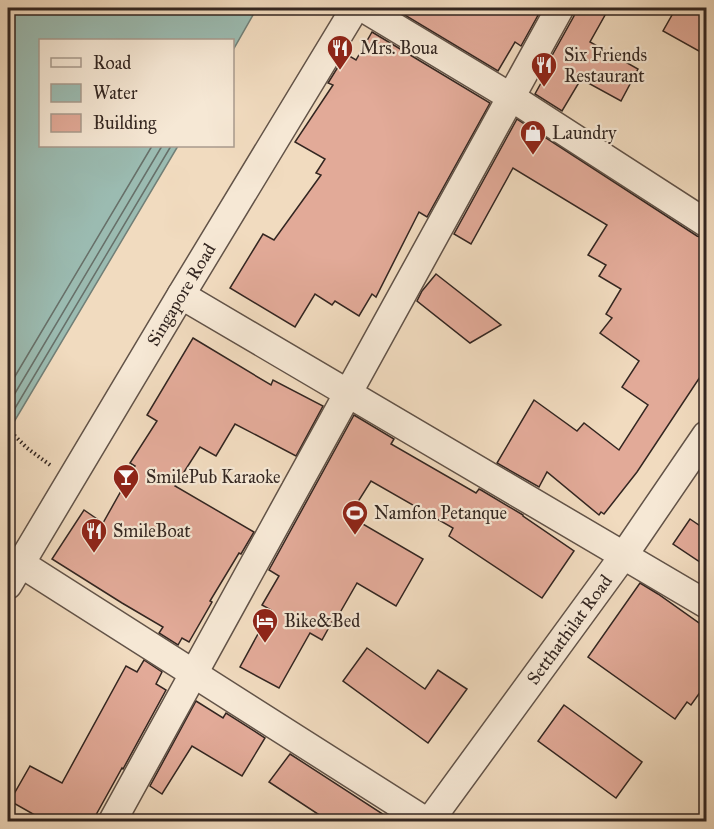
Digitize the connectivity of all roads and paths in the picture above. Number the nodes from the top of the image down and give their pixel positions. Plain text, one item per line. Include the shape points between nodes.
1 (356, 8) edge
2 (363, 8) edge
3 (560, 8) edge
4 (511, 97) junction
5 (706, 223) edge
6 (181, 295) junction
7 (346, 393) junction
8 (8, 429) edge
9 (706, 435) edge
10 (70, 480) junction
11 (624, 555) junction
12 (14, 574) edge
13 (706, 604) edge
14 (193, 673) junction
15 (112, 822) edge
16 (428, 822) edge

1 - 6 street, Singapore Road
2 - 4 street
3 - 4 street
4 - 5 street
4 - 7 street
6 - 7 street
6 - 10 street, Singapore Road
7 - 11 street
7 - 14 street
8 - 10 path
9 - 11 street, Setthathilat Road
10 - 12 street, Singapore Road
11 - 13 street
11 - 16 street, Setthathilat Road
12 - 14 street
14 - 15 street
14 - 16 street

